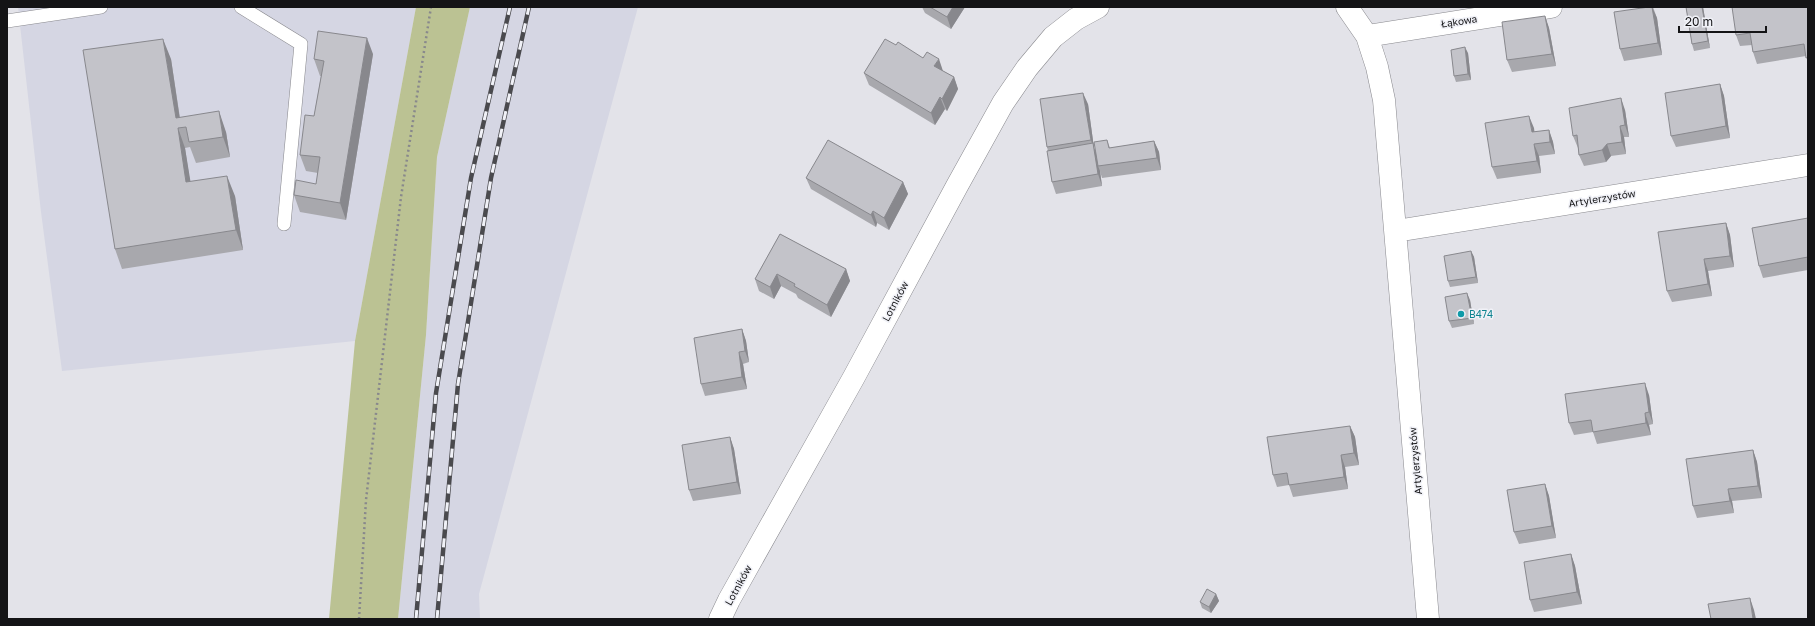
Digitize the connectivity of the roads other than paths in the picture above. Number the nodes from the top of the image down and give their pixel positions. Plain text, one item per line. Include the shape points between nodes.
1 (101, 7) edge
2 (241, 7) edge
3 (1098, 7) edge
4 (1347, 7) edge
5 (1551, 7) edge
6 (1072, 13) edge
7 (7, 21) edge
8 (1367, 36) junction
9 (1808, 165) edge
10 (284, 224) dead end
11 (1396, 231) junction
12 (720, 619) edge
13 (1428, 619) edge

1 - 7 lane
2 - 10 lane via 301,44
3 - 6 street, Lotników
4 - 8 street, Artylerzystów
5 - 8 street, Łąkowa
6 - 12 street, Lotników via 1031,63 1003,103
8 - 11 street, Artylerzystów via 1378,67 1384,100
9 - 11 street, Artylerzystów
11 - 13 street, Artylerzystów

